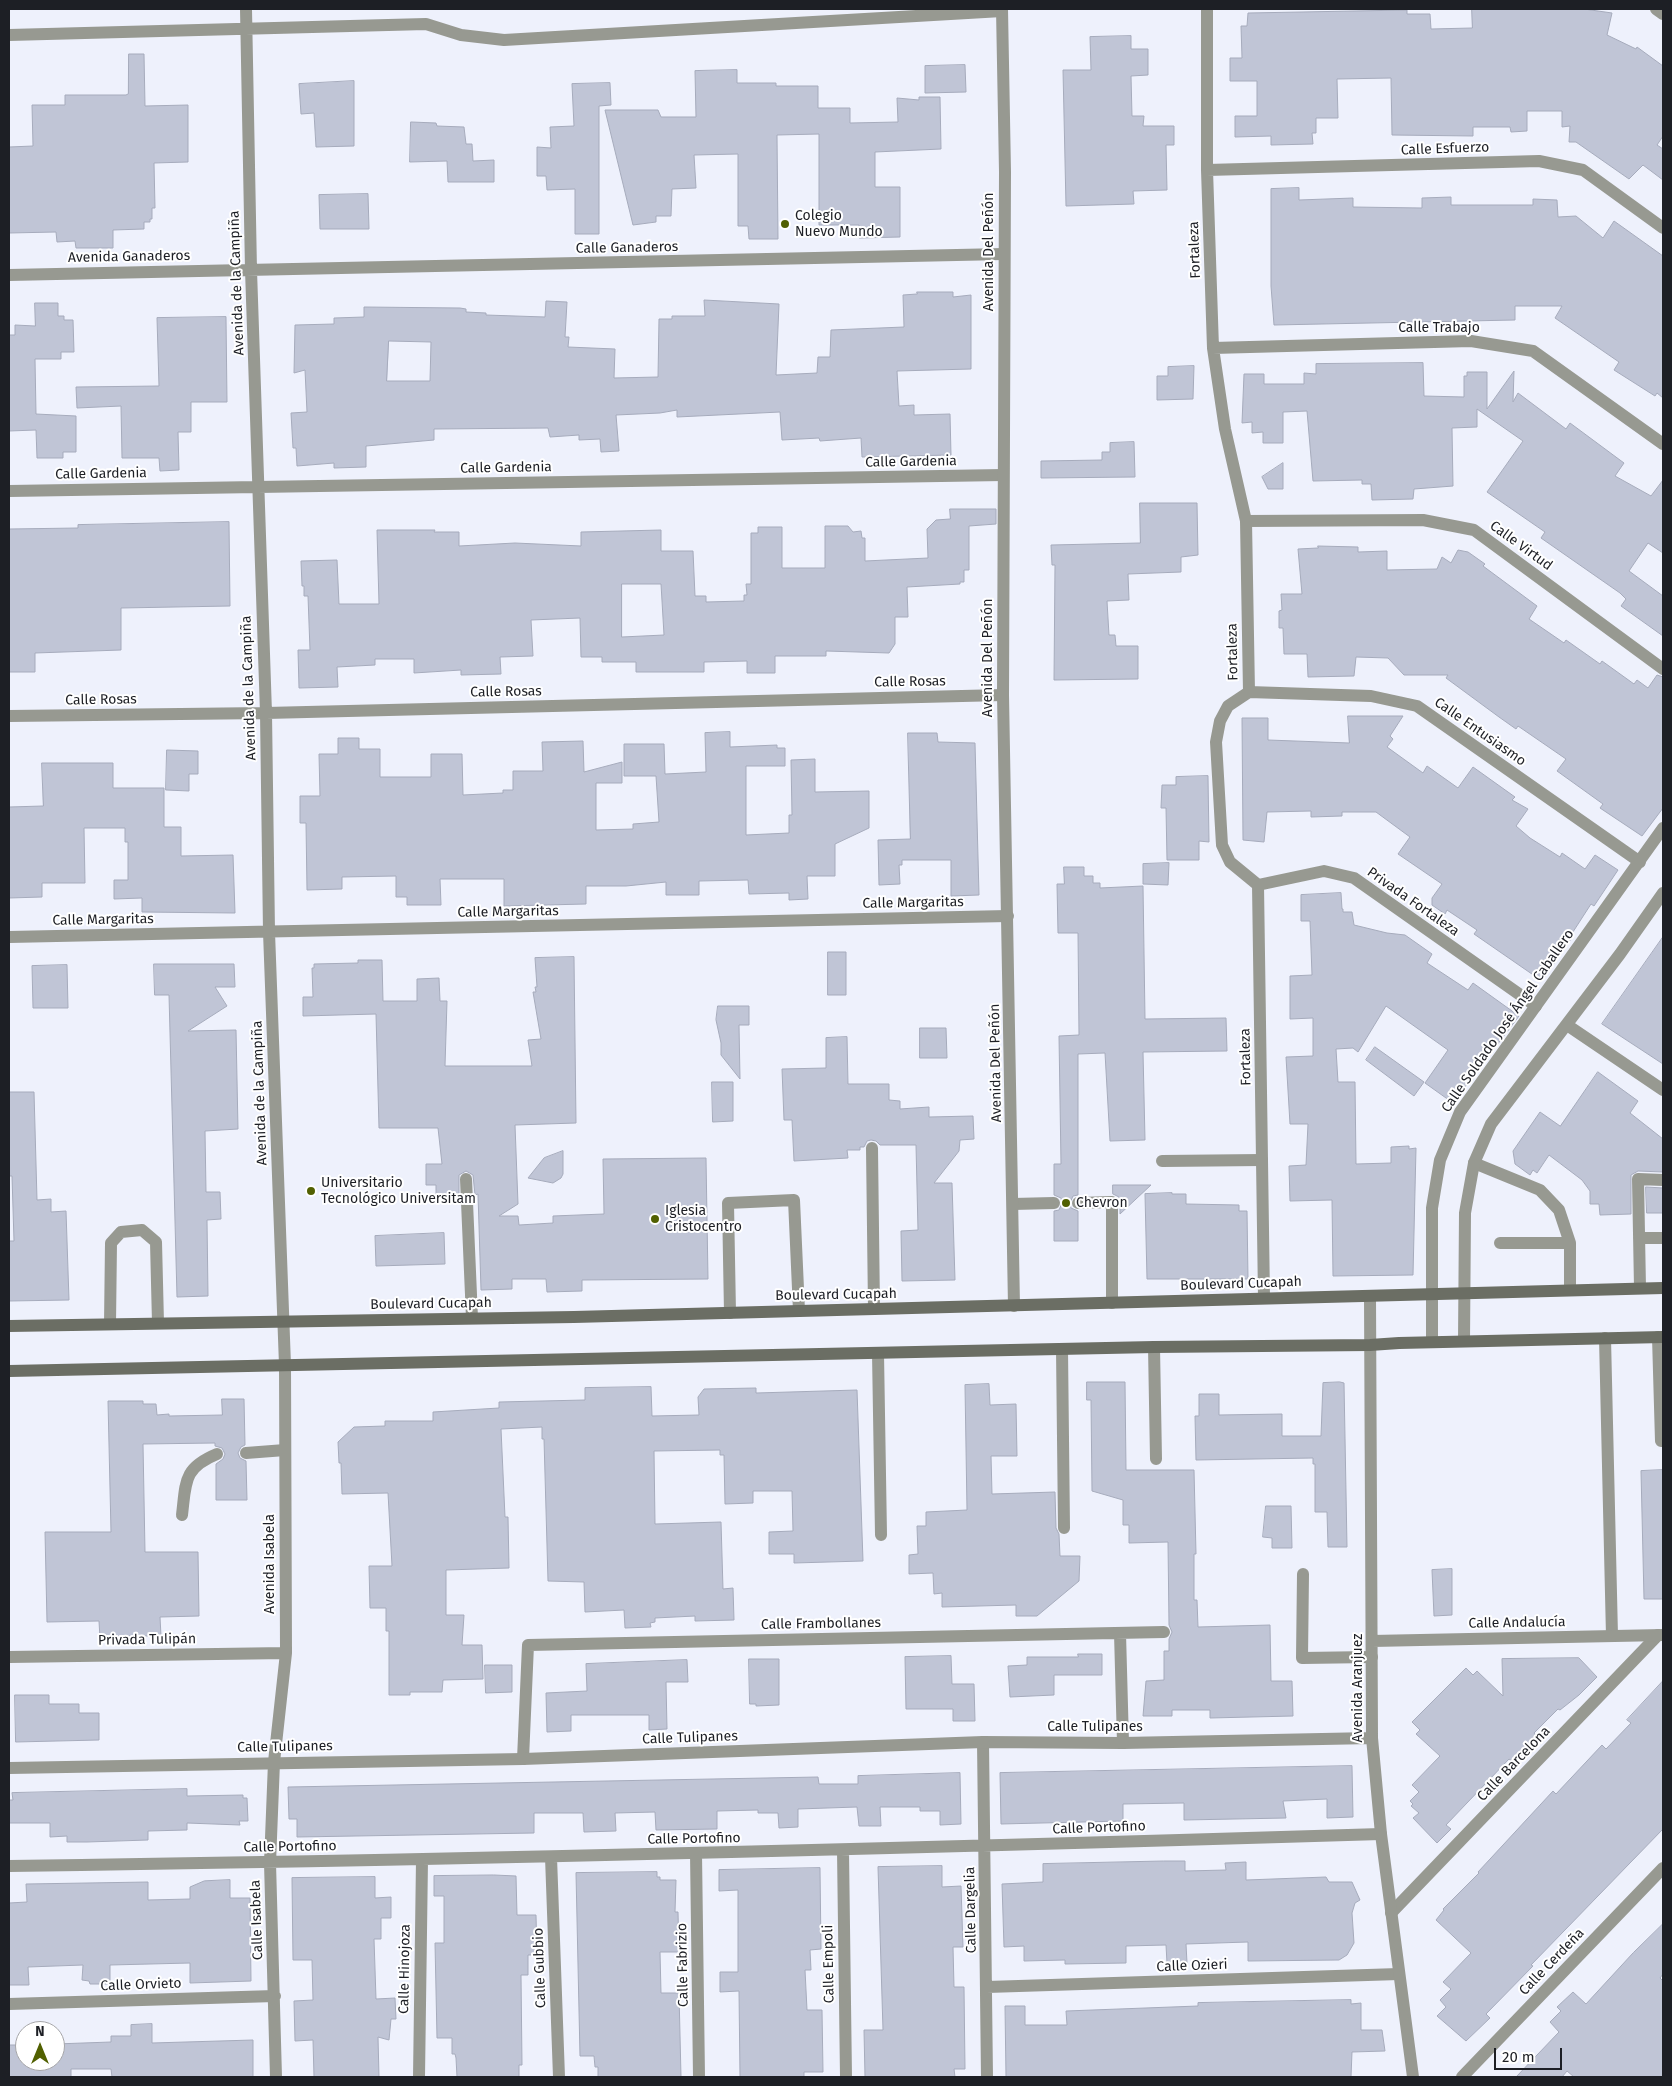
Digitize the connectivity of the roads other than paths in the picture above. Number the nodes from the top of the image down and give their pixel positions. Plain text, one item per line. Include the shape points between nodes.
1 (246, 9) edge
2 (1207, 9) edge
3 (1656, 9) edge
4 (1002, 10) edge
5 (1663, 14) edge
6 (246, 28) junction
7 (9, 35) edge
8 (1207, 170) junction
9 (1663, 228) edge
10 (1004, 254) junction
11 (251, 270) junction
12 (9, 275) edge
13 (1213, 348) junction
14 (1663, 444) edge
15 (1003, 475) junction
16 (258, 487) junction
17 (9, 491) edge
18 (1246, 522) junction
19 (1663, 669) edge
20 (1249, 692) junction
21 (1003, 695) junction
22 (266, 713) junction
23 (9, 716) edge
24 (1663, 828) edge
25 (1640, 862) junction
26 (1258, 885) junction
27 (1663, 893) edge
28 (1008, 916) junction
29 (270, 932) junction
30 (9, 937) edge
31 (1536, 1006) junction
32 (1567, 1025) junction
33 (1663, 1090) edge
34 (872, 1148) dead end
35 (1262, 1160) junction
36 (1162, 1161) dead end
37 (1474, 1163) junction
38 (466, 1180) dead end
39 (1663, 1180) edge
40 (1054, 1203) dead end
41 (1078, 1203) dead end
42 (1013, 1204) junction
43 (1639, 1238) junction
44 (1663, 1238) edge
45 (1500, 1243) dead end
46 (1570, 1243) junction
47 (1640, 1288) junction
48 (1663, 1288) edge
49 (1570, 1290) junction
50 (1464, 1293) junction
51 (1432, 1294) junction
52 (1370, 1296) junction
53 (1264, 1298) junction
54 (1112, 1303) junction
55 (1014, 1306) junction
56 (874, 1310) junction
57 (799, 1311) junction
58 (730, 1313) junction
59 (472, 1318) junction
60 (284, 1321) junction
61 (158, 1323) junction
62 (110, 1324) junction
63 (9, 1326) edge
64 (1661, 1337) edge
65 (1605, 1338) junction
66 (1464, 1341) junction
67 (1432, 1342) junction
68 (1370, 1345) junction
69 (1154, 1348) junction
70 (1062, 1349) junction
71 (878, 1353) junction
72 (285, 1366) junction
73 (9, 1371) edge
74 (1661, 1384) edge
75 (1663, 1441) edge
76 (285, 1450) junction
77 (246, 1453) dead end
78 (217, 1454) dead end
79 (1156, 1459) dead end
80 (182, 1515) dead end
81 (1064, 1528) dead end
82 (881, 1535) dead end
83 (1303, 1574) dead end
84 (1164, 1632) dead end
85 (1120, 1633) junction
86 (1661, 1635) edge
87 (1612, 1636) junction
88 (1372, 1641) junction
89 (286, 1653) junction
90 (9, 1657) edge
91 (1372, 1657) junction
92 (1372, 1738) junction
93 (983, 1742) junction
94 (1123, 1743) junction
95 (523, 1758) junction
96 (274, 1762) junction
97 (9, 1768) edge
98 (1381, 1834) junction
99 (985, 1846) junction
100 (843, 1851) junction
101 (696, 1853) junction
102 (551, 1857) junction
103 (422, 1860) junction
104 (270, 1863) junction
105 (9, 1866) edge
106 (1663, 1868) edge
107 (1391, 1913) junction
108 (1399, 1974) junction
109 (987, 1987) junction
110 (274, 1996) junction
111 (9, 2004) edge
112 (276, 2077) edge
113 (419, 2077) edge
114 (559, 2077) edge
115 (700, 2077) edge
116 (846, 2077) edge
117 (987, 2077) edge
118 (1412, 2077) edge
119 (1462, 2077) edge

1 - 6 street, Avenida de la Campiña
2 - 8 street, Fortaleza
3 - 5 street
4 - 6 street via 504,40 461,35 426,24
4 - 10 street, Avenida Del Peñón
6 - 7 street
6 - 11 street, Avenida de la Campiña
8 - 9 street, Calle Esfuerzo via 1539,161 1582,170
8 - 13 street, Fortaleza
10 - 11 street, Calle Ganaderos
10 - 15 street, Avenida Del Peñón
11 - 12 street, Avenida Ganaderos
11 - 16 street, Avenida de la Campiña
13 - 14 street, Calle Trabajo via 1471,341 1533,351
13 - 18 street, Fortaleza via 1225,429
15 - 16 street, Calle Gardenia
15 - 21 street, Avenida Del Peñón
16 - 17 street, Calle Gardenia
16 - 22 street, Avenida de la Campiña
18 - 19 street, Calle Virtud via 1423,520 1474,530
18 - 20 street, Fortaleza
20 - 25 street, Calle Entusiasmo via 1372,696 1417,706
20 - 26 street, Fortaleza via 1228,706 1220,721 1216,742 1222,845 1230,862
21 - 22 street, Calle Rosas
21 - 28 street, Avenida Del Peñón
22 - 23 street, Calle Rosas
22 - 29 street, Avenida de la Campiña
24 - 25 street, Calle Soldado José Ángel Caballero
25 - 31 street, Calle Soldado José Ángel Caballero
26 - 31 street, Privada Fortaleza via 1324,871 1354,878
26 - 35 street, Fortaleza
27 - 32 street
28 - 29 street, Calle Margaritas
28 - 42 street, Avenida Del Peñón
29 - 30 street, Calle Margaritas
29 - 60 street, Avenida de la Campiña
31 - 51 street, Calle Soldado José Ángel Caballero via 1460,1112 1440,1160 1432,1208
32 - 33 street
32 - 37 street via 1492,1124
34 - 56 street
35 - 36 street
35 - 53 street, Fortaleza
37 - 46 street via 1540,1190 1559,1210
37 - 50 street via 1465,1212
38 - 59 street
39 - 43 street via 1638,1180
40 - 42 street
41 - 54 street via 1112,1202
42 - 55 street, Avenida Del Peñón
43 - 44 street
43 - 47 street
45 - 46 street
46 - 49 street
47 - 48 main road, Boulevard Cucapah
47 - 49 main road, Boulevard Cucapah
49 - 50 main road, Boulevard Cucapah
50 - 51 main road, Boulevard Cucapah
50 - 66 street
51 - 52 main road, Boulevard Cucapah
51 - 67 street, Calle Soldado José Ángel Caballero
52 - 53 main road, Boulevard Cucapah
52 - 68 street, Avenida Aranjuez
53 - 54 main road, Boulevard Cucapah
54 - 55 main road, Boulevard Cucapah
55 - 56 main road, Boulevard Cucapah
56 - 57 main road, Boulevard Cucapah
57 - 58 main road, Boulevard Cucapah
57 - 58 street via 794,1200 728,1203
58 - 59 main road, Boulevard Cucapah
59 - 60 main road, Boulevard Cucapah
60 - 61 main road, Boulevard Cucapah
60 - 72 street, Avenida de la Campiña
61 - 62 main road, Boulevard Cucapah
61 - 62 street via 156,1242 142,1230 121,1232 111,1243
62 - 63 main road, Boulevard Cucapah
64 - 65 main road
64 - 74 street
65 - 66 main road
65 - 87 street
66 - 67 main road
67 - 68 main road
68 - 69 main road
68 - 88 street, Avenida Aranjuez
69 - 70 main road
69 - 79 street
70 - 71 main road
70 - 81 street
71 - 72 main road
71 - 82 street
72 - 73 main road
72 - 76 street, Avenida Isabela
74 - 75 street
76 - 77 street
76 - 89 street, Avenida Isabela
78 - 80 street via 199,1461 187,1479
83 - 91 street via 1302,1658
84 - 85 street
85 - 94 street
85 - 95 street, Calle Frambollanes via 528,1645
86 - 87 street, Calle Andalucía
86 - 107 street, Calle Barcelona
87 - 88 street, Calle Andalucía
88 - 91 street, Avenida Aranjuez
89 - 90 street, Privada Tulipán
89 - 96 street, Avenida Isabela
91 - 92 street, Avenida Aranjuez
92 - 94 street, Calle Tulipanes
92 - 98 street, Avenida Aranjuez
93 - 94 street, Calle Tulipanes
93 - 95 street, Calle Tulipanes
93 - 99 street, Calle Dargelia
95 - 96 street, Calle Tulipanes
96 - 97 street, Calle Tulipanes
96 - 104 street, Calle Isabela
98 - 99 street, Calle Portofino
98 - 107 street, Avenida Aranjuez
99 - 100 street, Calle Portofino
99 - 109 street, Calle Dargelia
100 - 101 street, Calle Portofino
100 - 116 street, Calle Empoli
101 - 102 street, Calle Portofino
101 - 115 street, Calle Fabrizio
102 - 103 street, Calle Portofino
102 - 114 street, Calle Gubbio
103 - 104 street, Calle Portofino
103 - 113 street, Calle Hinojoza
104 - 105 street, Calle Portofino
104 - 110 street, Calle Isabela
106 - 119 street, Calle Cerdeña
107 - 108 street, Avenida Aranjuez
108 - 109 street, Calle Ozieri
108 - 118 street, Avenida Aranjuez
109 - 117 street, Calle Dargelia
110 - 111 street, Calle Orvieto
110 - 112 street, Calle Isabela

